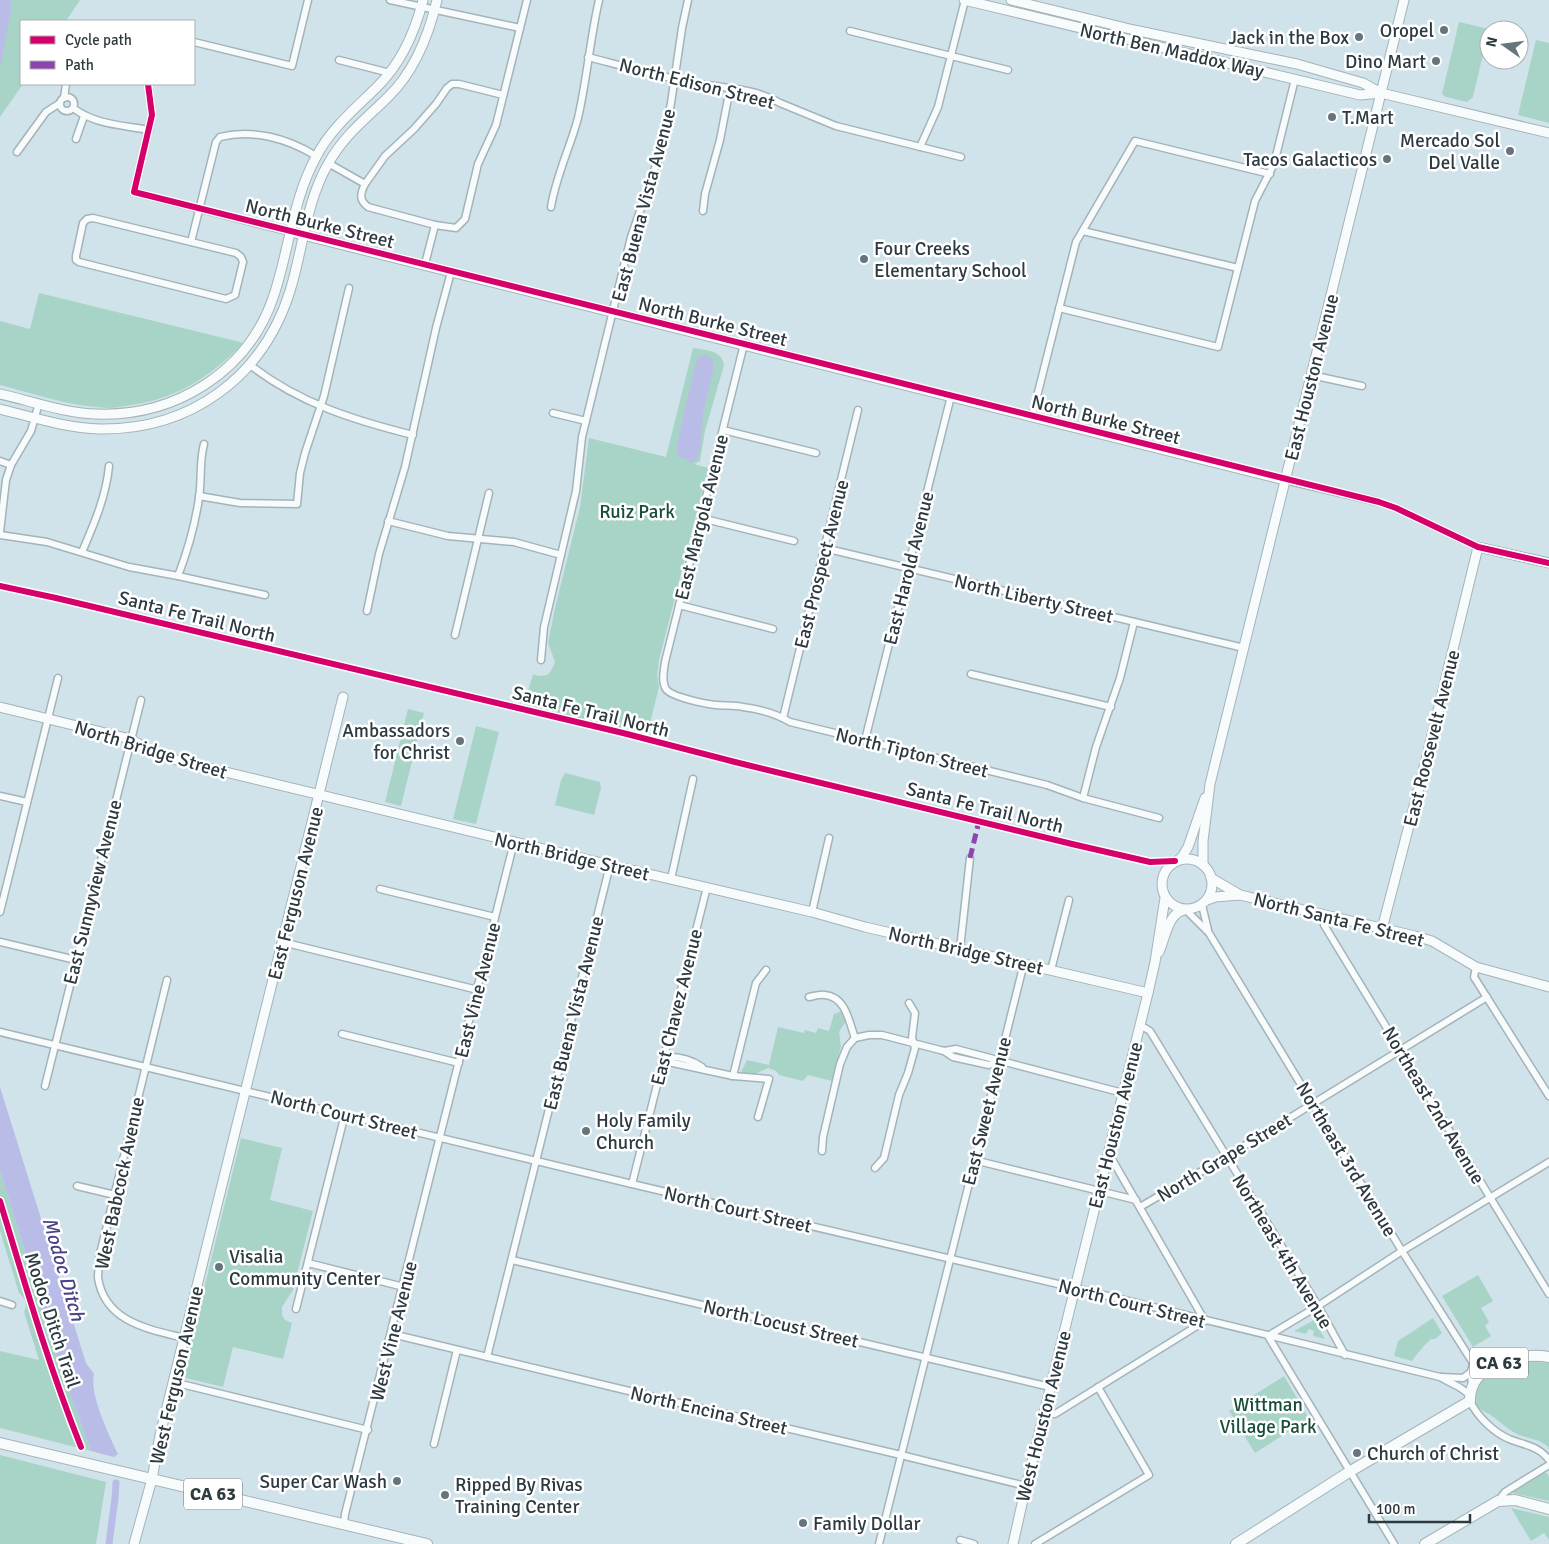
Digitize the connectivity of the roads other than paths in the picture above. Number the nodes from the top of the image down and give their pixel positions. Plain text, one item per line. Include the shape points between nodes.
1 (308, 0) edge
2 (390, 0) edge
3 (527, 0) edge
4 (599, 0) edge
5 (688, 0) edge
6 (965, 0) edge
7 (1011, 0) edge
8 (1404, 0) edge
9 (422, 4) edge
10 (436, 4) edge
11 (520, 28) junction
12 (850, 31) dead end
13 (195, 42) edge
14 (951, 56) junction
15 (588, 57) junction
16 (339, 60) dead end
17 (1008, 70) dead end
18 (390, 73) junction
19 (675, 78) junction
20 (1296, 79) junction
21 (66, 85) edge
22 (148, 85) edge
23 (730, 88) junction
24 (1381, 93) junction
25 (503, 94) junction
26 (62, 100) junction
27 (73, 108) junction
28 (84, 116) junction
29 (149, 130) junction
30 (1549, 133) edge
31 (76, 139) dead end
32 (920, 146) junction
33 (18, 152) dead end
34 (316, 156) junction
35 (961, 157) dead end
36 (328, 163) junction
37 (1270, 174) junction
38 (365, 184) junction
39 (550, 207) dead end
40 (199, 208) junction
41 (703, 211) dead end
42 (435, 225) junction
43 (1083, 231) junction
44 (291, 232) junction
45 (304, 235) junction
46 (191, 242) junction
47 (425, 264) junction
48 (1238, 268) junction
49 (451, 272) junction
50 (349, 288) dead end
51 (1059, 308) junction
52 (613, 312) junction
53 (744, 344) junction
54 (250, 365) junction
55 (1312, 375) junction
56 (1362, 386) dead end
57 (0, 394) edge
58 (951, 396) junction
59 (39, 403) junction
60 (321, 407) junction
61 (0, 408) edge
62 (858, 410) dead end
63 (553, 413) dead end
64 (1032, 416) junction
65 (35, 418) junction
66 (586, 421) junction
67 (723, 430) junction
68 (412, 435) junction
69 (204, 444) dead end
70 (816, 453) dead end
71 (0, 461) edge
72 (10, 465) junction
73 (110, 466) dead end
74 (1285, 480) junction
75 (489, 494) dead end
76 (199, 496) junction
77 (701, 518) junction
78 (388, 521) junction
79 (0, 534) edge
80 (479, 538) junction
81 (794, 541) dead end
82 (1478, 547) junction
83 (824, 548) junction
84 (82, 552) junction
85 (561, 555) junction
86 (1549, 563) edge
87 (908, 568) junction
88 (178, 576) junction
89 (265, 596) dead end
90 (679, 605) junction
91 (367, 611) dead end
92 (1134, 622) junction
93 (773, 629) dead end
94 (455, 635) dead end
95 (1244, 648) junction
96 (541, 660) dead end
97 (972, 674) dead end
98 (58, 678) dead end
99 (666, 689) joint
100 (343, 697) dead end
101 (141, 700) dead end
102 (0, 707) edge
103 (1111, 707) junction
104 (783, 718) junction
105 (48, 719) junction
106 (130, 739) junction
107 (865, 740) junction
108 (694, 779) dead end
109 (1210, 784) junction
110 (319, 795) junction
111 (0, 796) edge
112 (1083, 798) junction
113 (27, 802) junction
114 (1159, 818) dead end
115 (829, 838) dead end
116 (514, 842) junction
117 (970, 858) dead end
118 (1177, 861) junction
119 (610, 865) junction
120 (1203, 865) junction
121 (1212, 878) junction
122 (671, 879) junction
123 (3, 884) edge
124 (707, 887) junction
125 (380, 889) dead end
126 (1240, 895) junction
127 (1165, 898) junction
128 (1069, 900) dead end
129 (1205, 902) junction
130 (1185, 910) junction
131 (0, 912) edge
132 (812, 912) junction
133 (1326, 915) junction
134 (495, 917) junction
135 (1382, 929) junction
136 (1209, 933) junction
137 (0, 942) edge
138 (282, 942) junction
139 (960, 949) junction
140 (76, 960) junction
141 (1155, 962) junction
142 (1024, 963) junction
143 (1476, 967) junction
144 (766, 970) dead end
145 (1052, 970) junction
146 (167, 980) dead end
147 (1549, 987) edge
148 (478, 990) junction
149 (1148, 993) junction
150 (809, 997) dead end
151 (1487, 997) junction
152 (909, 1003) dead end
153 (1140, 1024) junction
154 (0, 1032) edge
155 (342, 1034) dead end
156 (855, 1038) junction
157 (914, 1043) junction
158 (55, 1045) junction
159 (1400, 1051) junction
160 (664, 1057) junction
161 (998, 1062) junction
162 (460, 1063) junction
163 (145, 1067) junction
164 (733, 1076) junction
165 (45, 1086) dead end
166 (245, 1090) junction
167 (1123, 1093) junction
168 (1549, 1096) edge
169 (1314, 1104) junction
170 (345, 1114) junction
171 (758, 1117) dead end
172 (441, 1137) junction
173 (822, 1151) dead end
174 (1109, 1154) junction
175 (1226, 1157) junction
176 (536, 1160) junction
177 (974, 1160) junction
178 (1549, 1162) edge
179 (875, 1168) dead end
180 (632, 1184) junction
181 (77, 1186) dead end
182 (1100, 1190) junction
183 (115, 1195) junction
184 (1491, 1199) junction
185 (1136, 1200) junction
186 (1140, 1207) junction
187 (1402, 1251) junction
188 (949, 1259) junction
189 (512, 1260) junction
190 (308, 1263) junction
191 (404, 1287) junction
192 (1075, 1288) junction
193 (1549, 1294) edge
194 (0, 1301) edge
195 (12, 1305) dead end
196 (1318, 1306) junction
197 (296, 1309) dead end
198 (1205, 1321) junction
199 (392, 1334) junction
200 (1268, 1336) junction
201 (184, 1338) junction
202 (457, 1350) junction
203 (1345, 1354) junction
204 (487, 1357) junction
205 (926, 1357) junction
206 (1549, 1357) edge
207 (1506, 1360) junction
208 (1473, 1363) junction
209 (1481, 1365) junction
210 (1471, 1372) junction
211 (1440, 1377) junction
212 (173, 1382) junction
213 (1050, 1387) junction
214 (1098, 1387) junction
215 (1471, 1395) junction
216 (1044, 1412) junction
217 (368, 1430) junction
218 (0, 1442) edge
219 (434, 1444) dead end
220 (901, 1455) junction
221 (1549, 1460) edge
222 (1549, 1465) edge
223 (1349, 1472) junction
224 (152, 1480) junction
225 (1026, 1486) junction
226 (1498, 1501) junction
227 (1549, 1509) edge
228 (344, 1524) junction
229 (960, 1540) dead end
230 (134, 1544) edge
231 (427, 1544) edge
232 (880, 1544) edge
233 (974, 1544) edge
234 (1013, 1544) edge
235 (1035, 1544) edge
236 (1236, 1544) edge
237 (1394, 1544) edge
238 (1425, 1544) edge

1 - 13 street via 292,66
2 - 9 street
3 - 11 street
4 - 15 street
5 - 19 street, East Buena Vista Avenue
6 - 14 street
6 - 20 main road, North Ben Maddox Way
7 - 24 main road, North Ben Maddox Way via 1297,64 1363,82
8 - 24 main road, East Houston Avenue
9 - 10 street
9 - 18 main road via 408,42
10 - 11 street
10 - 36 main road via 423,44 400,82 352,130
11 - 25 street
12 - 14 street
14 - 17 street
14 - 32 street via 938,107
15 - 19 street, North Edison Street
15 - 39 street via 578,117 556,179
16 - 18 street
18 - 34 main road via 336,127
19 - 23 street, North Edison Street
19 - 52 street, East Buena Vista Avenue via 665,133 633,230
20 - 24 main road, North Ben Maddox Way via 1362,95
20 - 37 street
21 - 26 street
22 - 29 street via 152,115
23 - 32 street, North Edison Street via 772,98 836,126
23 - 41 street
24 - 30 main road, North Ben Maddox Way
24 - 55 main road, East Houston Avenue
25 - 38 street via 459,84 450,86 414,129 385,156
25 - 42 street via 496,124 478,164 465,219 456,228
26 - 27 street via 69,97 73,100
26 - 27 street via 62,109
26 - 33 street via 46,112
27 - 28 street
28 - 29 street via 109,124
28 - 31 street
29 - 40 street, North Burke Street via 134,192
32 - 35 street, North Edison Street
34 - 40 street via 267,136 231,134 220,137
34 - 44 main road via 303,185
36 - 38 street
36 - 45 main road via 314,197
37 - 43 street via 1135,141
37 - 48 street via 1255,201
38 - 42 street via 360,195 368,208
40 - 44 street, North Burke Street
40 - 46 street
42 - 47 street
43 - 48 street
43 - 51 street via 1072,254
44 - 45 main road, North Burke Street
44 - 59 main road via 273,298 253,338 221,373 187,397 139,412 114,414 83,413
45 - 47 main road, North Burke Street
45 - 54 main road via 292,286 276,328
46 - 46 street via 241,257 243,262 235,295 230,298 76,260 84,223 92,218
47 - 49 main road, North Burke Street
48 - 51 street via 1218,347
49 - 52 main road, North Burke Street
49 - 68 street
50 - 60 street
51 - 64 street
52 - 53 main road, North Burke Street
52 - 66 street, East Buena Vista Avenue
53 - 58 main road, North Burke Street
53 - 67 street, East Margola Avenue
54 - 60 street
54 - 65 main road via 234,382 197,408 150,424 100,429
55 - 56 street
55 - 74 main road, East Houston Avenue
57 - 59 main road
58 - 64 main road, North Burke Street
58 - 87 street, East Harold Avenue
59 - 65 street
60 - 68 street via 360,422
60 - 76 street via 305,453 296,504 240,502
61 - 65 main road
62 - 83 street, East Prospect Avenue
63 - 66 street
64 - 74 main road, North Burke Street
65 - 72 street
66 - 85 street, East Buena Vista Avenue via 576,491
67 - 70 street
67 - 77 street, East Margola Avenue
68 - 78 street
69 - 76 street via 200,457
71 - 72 street
72 - 79 street
73 - 84 street via 101,503
74 - 82 street via 1379,502
74 - 95 main road, East Houston Avenue
75 - 80 street
76 - 88 street via 193,531
77 - 81 street
77 - 90 street, East Margola Avenue
78 - 80 street via 448,536
78 - 91 street
79 - 84 street via 30,538
80 - 85 street via 514,542
80 - 94 street
82 - 86 main road
82 - 135 main road, East Roosevelt Avenue
83 - 87 street, North Liberty Street
83 - 104 street, East Prospect Avenue
84 - 88 street via 129,567
85 - 96 street, East Buena Vista Avenue via 544,627
87 - 92 street, North Liberty Street
87 - 107 street, East Harold Avenue
88 - 89 street
90 - 93 street
90 - 99 street, East Margola Avenue via 663,672
92 - 95 street, North Liberty Street
92 - 103 street
95 - 109 main road, East Houston Avenue
97 - 103 street
98 - 105 street
99 - 104 street, North Tipton Street via 674,695 718,706 742,706
100 - 110 main road, East Ferguson Avenue
101 - 106 street, East Sunnyview Avenue
102 - 105 main road, North Bridge Street
103 - 112 street via 1096,747
104 - 107 street, North Tipton Street
105 - 106 main road, North Bridge Street
105 - 113 street
106 - 110 main road, North Bridge Street via 161,756
106 - 140 street, East Sunnyview Avenue
107 - 112 street, North Tipton Street via 1047,784
108 - 122 street
109 - 118 main road, East Houston Avenue via 1188,847
109 - 120 main road, East Houston Avenue
110 - 116 main road, North Bridge Street
110 - 138 main road, East Ferguson Avenue
111 - 113 street
112 - 114 street, North Tipton Street
113 - 123 street
115 - 132 street
116 - 119 main road, North Bridge Street
116 - 134 street, East Vine Avenue
117 - 139 street
118 - 120 main road via 1191,859
118 - 127 main road via 1168,866 1161,882
119 - 122 main road, North Bridge Street
119 - 176 street, East Buena Vista Avenue
120 - 121 main road
121 - 126 main road, North Santa Fe Street
121 - 129 main road
122 - 124 main road, North Bridge Street
123 - 131 street
124 - 132 main road, North Bridge Street
124 - 160 street, East Chavez Avenue
125 - 134 street
126 - 129 main road, North Santa Fe Street via 1214,897
126 - 133 main road, North Santa Fe Street
127 - 130 main road via 1170,904
127 - 141 main road, East Houston Avenue
128 - 145 street
129 - 130 main road via 1195,909
129 - 136 street, Northeast 3rd Avenue
130 - 136 street, Northeast 3rd Avenue
130 - 141 main road, East Houston Avenue via 1178,911 1173,917
132 - 139 main road, North Bridge Street
133 - 135 main road, North Santa Fe Street
133 - 159 street, Northeast 2nd Avenue via 1324,925
134 - 148 street, East Vine Avenue
135 - 143 main road, North Santa Fe Street via 1432,941
136 - 169 street, Northeast 3rd Avenue
137 - 140 street
138 - 148 street
138 - 166 main road, East Ferguson Avenue
139 - 142 main road, North Bridge Street
140 - 158 street, East Sunnyview Avenue
141 - 149 main road, East Houston Avenue
142 - 145 main road, North Bridge Street
142 - 161 street, East Sweet Avenue
143 - 147 main road, North Santa Fe Street
143 - 151 street via 1474,977
144 - 164 street via 756,984
145 - 149 main road, North Bridge Street
146 - 163 street, West Babcock Avenue
148 - 162 street, East Vine Avenue
149 - 153 main road, East Houston Avenue
150 - 156 street via 825,995 836,998 844,1006
151 - 159 street, North Grape Street
151 - 168 street
152 - 157 street via 915,1013
153 - 167 main road, East Houston Avenue
153 - 175 street, Northeast 4th Avenue via 1150,1031
154 - 158 street, North Court Street
155 - 162 street
156 - 157 street via 882,1035
156 - 173 street via 840,1064
157 - 161 street via 944,1051 953,1057 989,1065
157 - 179 street via 884,1158
158 - 163 street, North Court Street
158 - 165 street, East Sunnyview Avenue
159 - 169 street, North Grape Street
159 - 184 street, Northeast 2nd Avenue
160 - 164 street via 691,1060 705,1069
160 - 180 street, East Chavez Avenue
161 - 167 street
161 - 177 street, East Sweet Avenue
162 - 172 street, East Vine Avenue
163 - 166 street, North Court Street
163 - 183 street, West Babcock Avenue
164 - 171 street via 768,1079
166 - 170 street, North Court Street
166 - 201 main road, West Ferguson Avenue
167 - 174 main road, East Houston Avenue
169 - 175 street, North Grape Street
169 - 187 street, Northeast 3rd Avenue
170 - 172 street, North Court Street
170 - 190 street
172 - 176 street, North Court Street
172 - 191 street, West Vine Avenue
174 - 182 main road, East Houston Avenue
174 - 185 street
175 - 186 street, North Grape Street
175 - 196 street, Northeast 4th Avenue
176 - 180 street, North Court Street
176 - 189 street, East Buena Vista Avenue
177 - 182 street
177 - 188 street, East Sweet Avenue
178 - 184 street
180 - 188 street, North Court Street
181 - 183 street
182 - 185 street
182 - 192 main road, East Houston Avenue
183 - 201 street, West Babcock Avenue via 99,1258 98,1278 104,1296 113,1309 139,1327
184 - 187 street
184 - 193 street, Northeast 2nd Avenue
185 - 186 street
186 - 198 street
187 - 196 street
187 - 208 street, Northeast 3rd Avenue
188 - 192 street, North Court Street
188 - 205 street, East Sweet Avenue
189 - 204 street, East Buena Vista Avenue
189 - 205 street, North Locust Street
190 - 191 street
190 - 197 street
191 - 199 street, West Vine Avenue
192 - 198 street, North Court Street
192 - 213 main road, West Houston Avenue
194 - 195 street
196 - 200 street
196 - 203 street, Northeast 4th Avenue
198 - 200 street, North Court Street
198 - 214 street
199 - 202 street, North Encina Street
199 - 217 street, West Vine Avenue
200 - 203 street, North Court Street
200 - 223 street
201 - 212 main road, West Ferguson Avenue
202 - 204 street, North Encina Street
202 - 219 street
203 - 211 street, North Court Street
204 - 220 street, North Encina Street
205 - 213 street, North Locust Street
205 - 220 street, East Sweet Avenue
206 - 207 main road, CA 63 via 1527,1356
207 - 209 street
207 - 215 main road, CA 63 via 1484,1372
208 - 209 street
208 - 210 street
209 - 210 street
210 - 211 street via 1463,1378
210 - 215 street
211 - 215 street, North Court Street
212 - 217 street
212 - 224 main road, West Ferguson Avenue
213 - 216 main road, West Houston Avenue
214 - 216 street via 1055,1414
214 - 235 street via 1149,1475
215 - 221 street via 1478,1415 1498,1433 1538,1448
215 - 223 main road, CA 63
216 - 225 main road, West Houston Avenue
217 - 228 street, West Vine Avenue
218 - 224 main road, CA 63
220 - 225 street, North Encina Street
220 - 232 street, East Sweet Avenue
222 - 226 street via 1505,1492
223 - 236 main road, CA 63
223 - 237 street
224 - 228 main road, CA 63
224 - 230 main road, West Ferguson Avenue
225 - 234 main road, West Houston Avenue
226 - 227 main road via 1515,1500
226 - 238 main road
228 - 231 main road, CA 63
229 - 233 street

